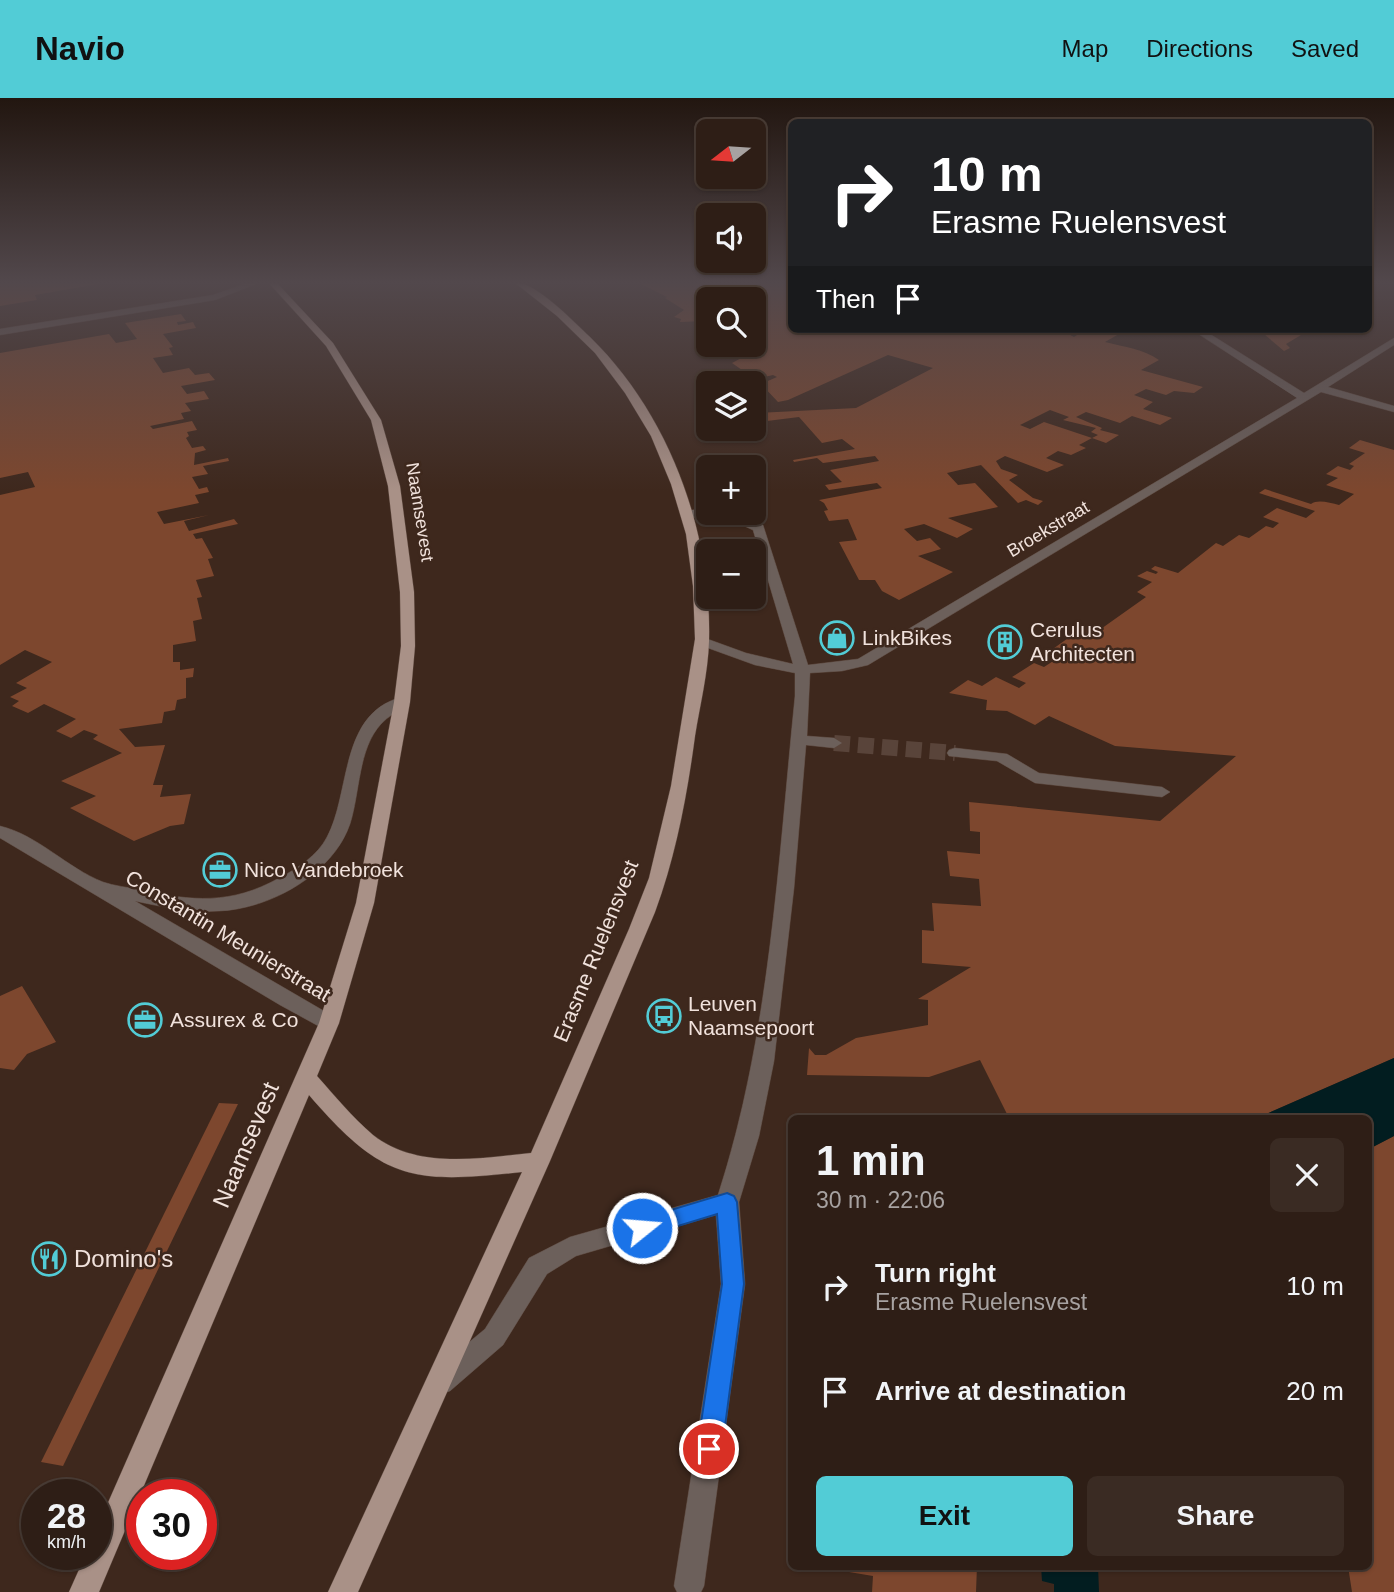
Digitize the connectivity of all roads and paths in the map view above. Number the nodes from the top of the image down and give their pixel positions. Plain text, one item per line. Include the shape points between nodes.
1 (334, 352) edge
2 (600, 352) edge
3 (1232, 352) edge
4 (1377, 352) edge
5 (1320, 388) junction
6 (1304, 398) junction
7 (1394, 409) edge
8 (687, 513) junction
9 (702, 641) junction
10 (802, 669) junction
11 (402, 702) junction
12 (799, 740) junction
13 (834, 743) tunnel mouth
14 (955, 753) tunnel mouth
15 (1161, 792) dead end
16 (0, 831) edge
17 (103, 888) junction
18 (329, 1023) junction
19 (306, 1078) junction
20 (538, 1161) junction
21 (727, 1202) junction
22 (438, 1384) junction
23 (689, 1586) dead end
24 (84, 1592) edge
25 (343, 1592) edge

1 - 11 main road, Naamsevest via 376,420 394,486 407,592
2 - 8 main road, Erasme Ruelensvest via 653,427
3 - 6 street
4 - 5 street, Broekstraat
5 - 6 street, Broekstraat
5 - 7 street
6 - 10 street, Broekstraat via 863,662 845,668
8 - 9 main road, Erasme Ruelensvest via 698,570
8 - 10 street via 750,521 759,528
9 - 10 street, Broekstraat via 761,663
9 - 20 main road, Erasme Ruelensvest via 663,862
10 - 12 street
11 - 17 street, Constantin Meunierstraat via 375,721 364,739 337,834 327,850 268,895 243,904 211,907
11 - 18 main road, Naamsevest via 365,903
12 - 13 street
12 - 21 street via 764,1061 748,1136
14 - 15 street via 1001,757 1035,778
16 - 17 street, Constantin Meunierstraat
17 - 18 street, Constantin Meunierstraat via 264,989
18 - 19 main road, Naamsevest
19 - 20 main road via 365,1140 388,1157 419,1166
19 - 24 main road, Naamsevest
20 - 22 main road, Erasme Ruelensvest
21 - 22 street, Erasme Ruelensvest via 570,1247 538,1266 495,1337
21 - 23 street via 733,1284
22 - 25 main road, Erasme Ruelensvest

